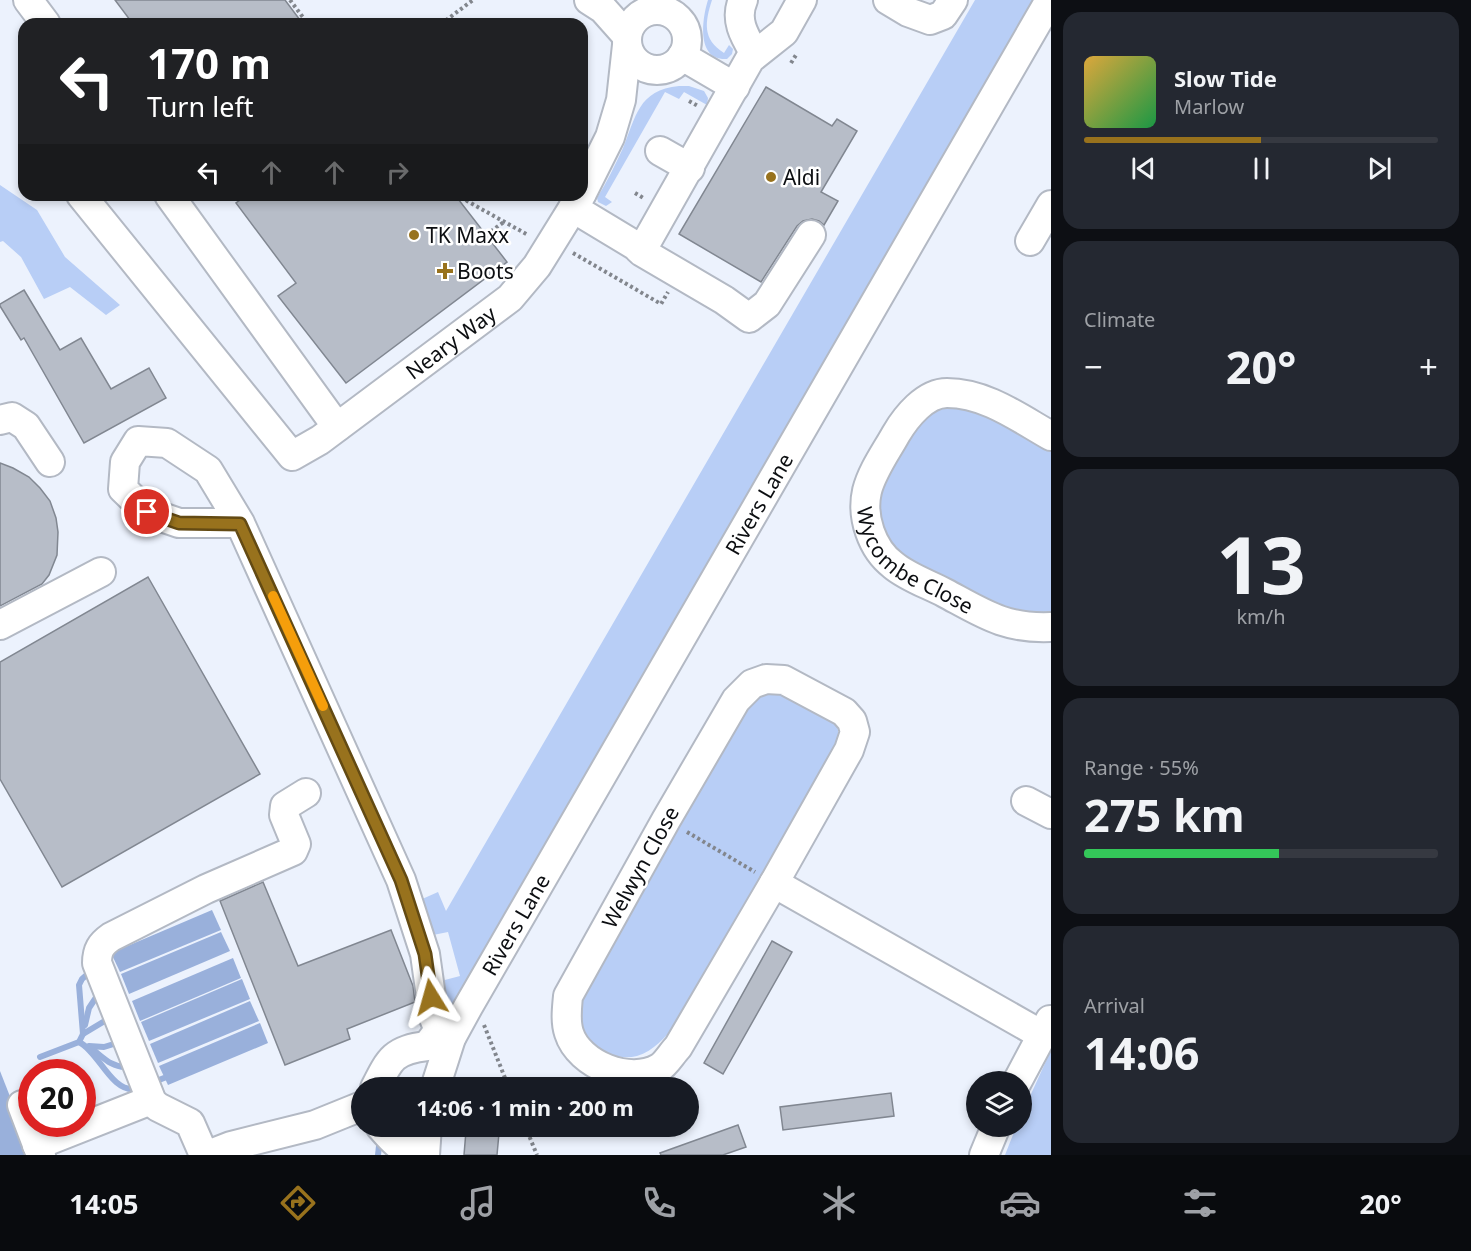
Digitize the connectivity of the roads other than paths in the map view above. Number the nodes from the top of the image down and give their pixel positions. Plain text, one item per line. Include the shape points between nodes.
1 (28, 0) edge
2 (690, 0) edge
3 (743, 0) edge
4 (802, 0) edge
5 (888, 0) edge
6 (953, 0) edge
7 (1050, 0) edge
8 (596, 5) edge
9 (655, 7) edge
10 (42, 18) edge
11 (627, 40) junction
12 (683, 42) junction
13 (754, 54) junction
14 (657, 70) junction
15 (735, 87) junction
16 (621, 100) junction
17 (660, 151) dead end
18 (690, 168) junction
19 (588, 176) edge
20 (588, 194) edge
21 (86, 201) edge
22 (173, 201) edge
23 (574, 201) edge
24 (811, 234) dead end
25 (639, 249) junction
26 (0, 420) edge
27 (328, 434) junction
28 (1051, 436) edge
29 (50, 462) dead end
30 (240, 524) dead end
31 (100, 572) dead end
32 (0, 625) edge
33 (1051, 627) edge
34 (306, 793) dead end
35 (1026, 801) dead end
36 (1051, 814) edge
37 (774, 883) junction
38 (1046, 1027) edge
39 (445, 1034) junction
40 (1023, 1071) edge
41 (380, 1077) edge
42 (437, 1077) edge
43 (152, 1100) junction
44 (351, 1107) edge
45 (389, 1137) edge
46 (991, 1137) edge
47 (426, 1145) edge
48 (39, 1150) edge
49 (206, 1155) edge
50 (984, 1155) edge

1 - 10 street
2 - 12 street
3 - 13 street via 740,24
4 - 13 street via 784,32
5 - 6 street via 930,20 943,15
7 - 39 street, Rivers Lane via 474,998
8 - 9 street
8 - 11 street
9 - 11 street via 636,18
9 - 12 street via 680,20
11 - 14 street via 630,53 640,65
11 - 16 street, Neary Way
12 - 14 street via 675,63
12 - 15 street via 710,72
13 - 15 street
14 - 16 street
15 - 18 street
16 - 19 street, Neary Way via 610,137
17 - 18 street
18 - 25 street
20 - 25 street
21 - 27 street, Neary Way via 292,456
22 - 27 street
23 - 27 street, Neary Way via 537,266 510,298
24 - 25 street via 767,304 749,318
26 - 29 street via 12,417 26,426
28 - 33 street, Wycombe Close via 992,402 945,393 923,402 906,417 874,474 866,507 870,531 880,553 894,566 989,617 1029,628
30 - 39 street via 401,880 425,954 434,1018
31 - 32 street
34 - 43 street via 285,806 284,815 296,844 293,851 206,889 100,946 97,963
35 - 36 street
37 - 37 street, Welwyn Close via 678,1047 658,1068 636,1074 612,1071 591,1062 577,1048 566,1017 568,996 736,700 752,684 766,679 784,680 844,712 852,720 855,732 849,750
37 - 38 street
38 - 40 street
39 - 41 street via 427,1046 408,1048 394,1056
39 - 42 street
43 - 48 street
43 - 49 street via 190,1123
44 - 49 street via 315,1125
45 - 47 street via 407,1152
46 - 50 street

